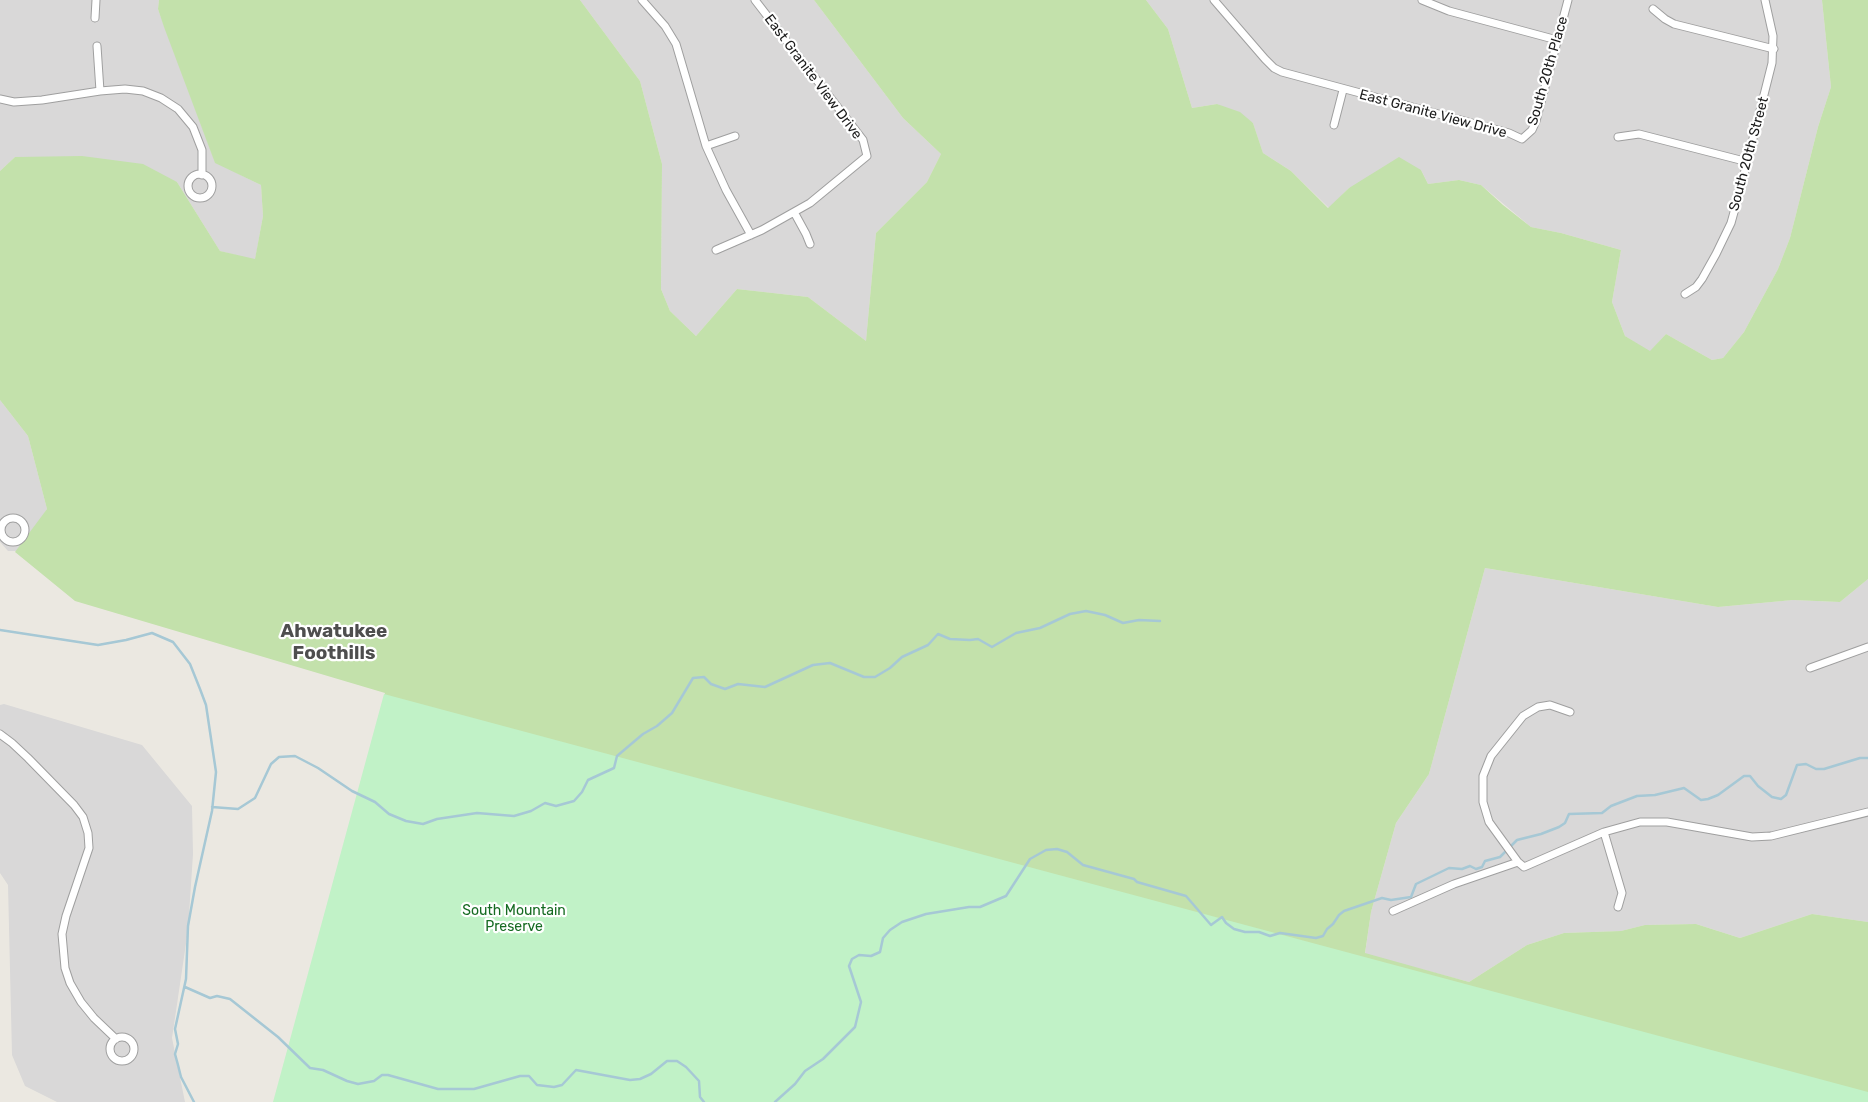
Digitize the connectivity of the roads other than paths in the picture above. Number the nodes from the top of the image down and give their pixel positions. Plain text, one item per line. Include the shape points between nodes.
1 (96, 0) edge
2 (642, 0) edge
3 (755, 0) edge
4 (1214, 0) edge
5 (1422, 0) edge
6 (1568, 0) edge
7 (1765, 0) edge
8 (1653, 9) dead end
9 (95, 18) dead end
10 (1557, 40) junction
11 (97, 46) dead end
12 (1774, 49) junction
13 (1343, 90) junction
14 (100, 91) junction
15 (0, 99) edge
16 (1334, 125) dead end
17 (735, 136) dead end
18 (1618, 137) dead end
19 (1522, 139) joint
20 (706, 146) junction
21 (1748, 162) junction
22 (202, 175) dead end
23 (794, 212) junction
24 (751, 235) junction
25 (810, 244) dead end
26 (716, 250) dead end
27 (1685, 294) dead end
28 (1868, 647) edge
29 (1810, 668) dead end
30 (1570, 712) dead end
31 (0, 734) edge
32 (1868, 812) edge
33 (1604, 832) junction
34 (1518, 862) junction
35 (1618, 907) dead end
36 (1393, 911) dead end
37 (116, 1039) dead end

1 - 9 street
2 - 20 street via 676,44
3 - 23 street, East Granite View Drive via 863,140 867,156 810,203
4 - 13 street, East Granite View Drive via 1274,68
5 - 10 street via 1449,12
6 - 10 street, South 20th Place
7 - 12 street, South 20th Street
8 - 12 street via 1674,24
10 - 19 street, South 20th Place via 1536,121
11 - 14 street
12 - 21 street, South 20th Street
13 - 16 street, East Granite View Drive
13 - 19 street, East Granite View Drive
14 - 15 street via 42,100 14,102
14 - 22 street via 144,91 178,109 193,127 202,150
17 - 20 street
18 - 21 street via 1639,134
20 - 24 street
21 - 27 street, South 20th Street via 1725,237 1702,279
23 - 24 street
23 - 25 street
24 - 26 street
28 - 29 street
30 - 34 street via 1550,705 1538,707 1523,716 1491,756 1483,776 1483,802 1489,822
31 - 37 street via 28,758 83,817 89,848 62,934 65,968 81,1002
32 - 33 street via 1770,836 1752,837 1667,822 1640,822
33 - 34 street via 1524,868
33 - 35 street via 1622,893
34 - 36 street via 1454,884

